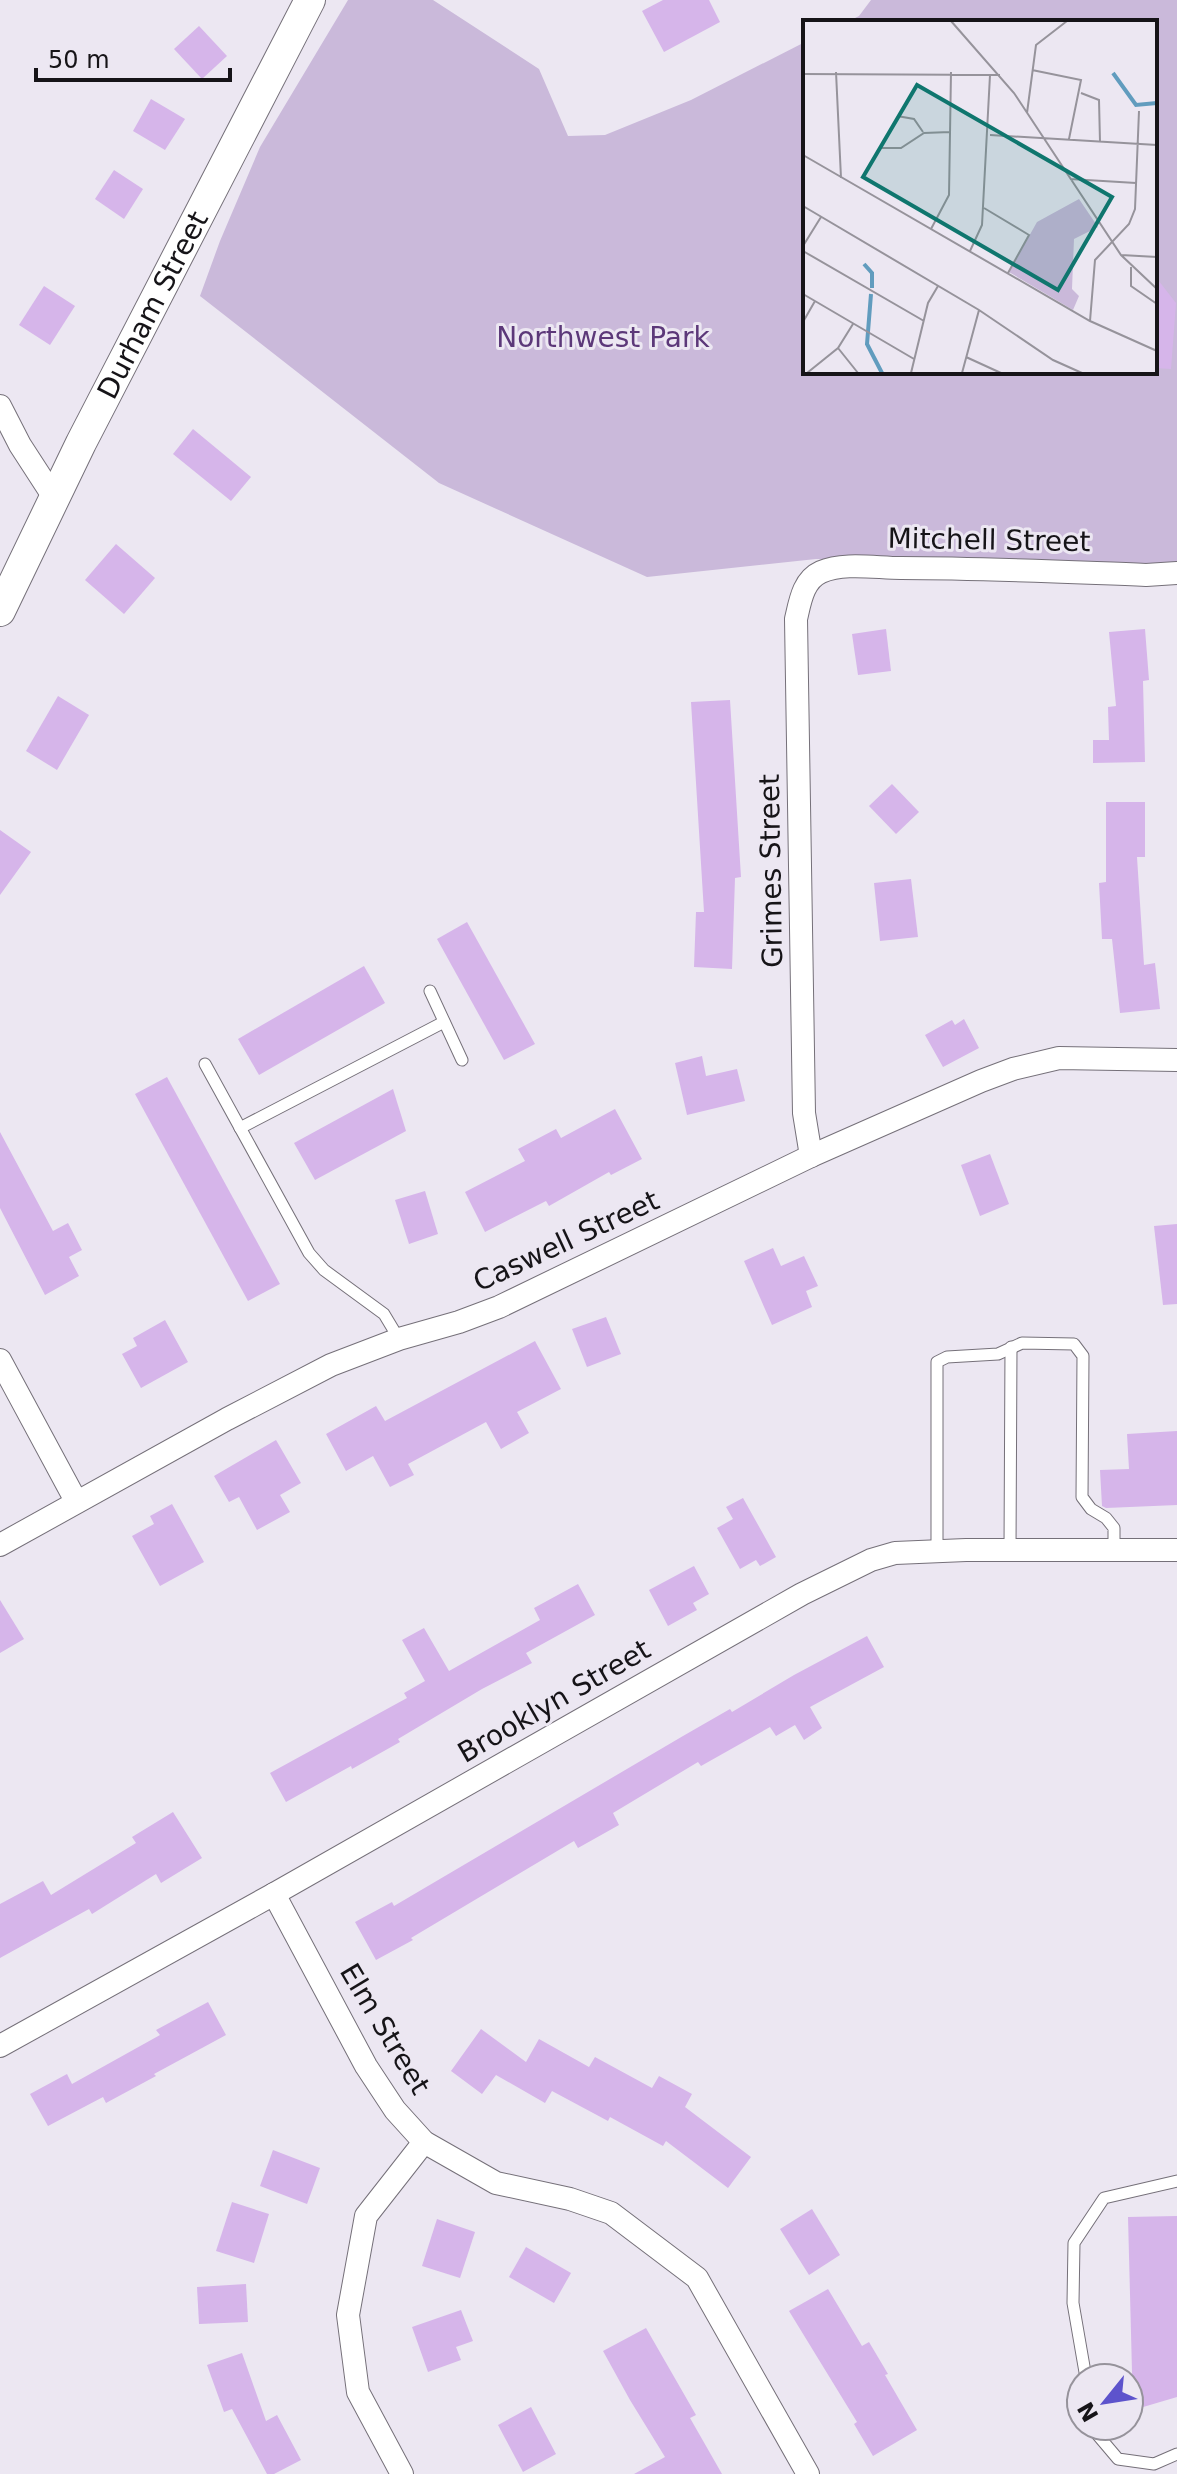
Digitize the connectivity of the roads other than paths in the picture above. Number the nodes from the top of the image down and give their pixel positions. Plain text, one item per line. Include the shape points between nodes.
1 (310, 0) edge
2 (0, 406) edge
3 (55, 499) junction
4 (1177, 573) edge
5 (807, 587) joint
6 (0, 611) edge
7 (430, 991) dead end
8 (444, 1022) junction
9 (462, 1060) dead end
10 (1177, 1060) edge
11 (205, 1064) dead end
12 (240, 1128) junction
13 (811, 1156) junction
14 (399, 1339) junction
15 (1011, 1347) junction
16 (0, 1360) edge
17 (76, 1501) junction
18 (0, 1545) edge
19 (1010, 1549) junction
20 (1114, 1550) junction
21 (1177, 1550) edge
22 (937, 1551) junction
23 (274, 1894) junction
24 (0, 2046) edge
25 (424, 2142) junction
26 (1177, 2181) edge
27 (1083, 2362) edge
28 (1104, 2442) edge
29 (1177, 2454) edge
30 (402, 2474) edge
31 (808, 2474) edge

1 - 3 street, Durham Street
2 - 3 street
3 - 6 street, Durham Street
4 - 5 street, Mitchell Street via 842,567 813,577
5 - 13 street, Grimes Street via 796,619 804,1113
7 - 8 lane
8 - 9 lane
8 - 12 lane
10 - 13 street, Caswell Street via 1059,1058 1013,1069
11 - 12 lane
12 - 14 lane via 309,1253 384,1314
13 - 14 street, Caswell Street via 499,1307
14 - 17 street, Caswell Street via 331,1365
15 - 19 lane
15 - 20 lane via 1074,1344 1083,1356 1082,1497 1114,1528
15 - 22 lane via 998,1354 937,1362
16 - 17 street
17 - 18 street, Caswell Street
19 - 20 street, Brooklyn Street
19 - 22 street, Brooklyn Street
20 - 21 street, Brooklyn Street
22 - 23 street, Brooklyn Street via 871,1560 802,1594
23 - 24 street, Brooklyn Street
23 - 25 street, Elm Street via 366,2066
25 - 30 street via 366,2216 348,2315 358,2392
25 - 31 street, Elm Street via 496,2183 611,2213 697,2278
26 - 27 lane via 1104,2198 1074,2243 1073,2303
28 - 29 lane via 1118,2459 1154,2464

